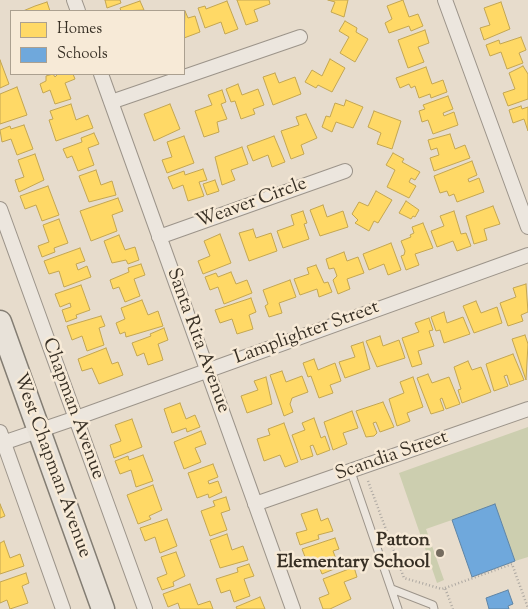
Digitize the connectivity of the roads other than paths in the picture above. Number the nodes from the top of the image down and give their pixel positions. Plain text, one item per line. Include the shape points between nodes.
1 (445, 0) edge
2 (300, 36) dead end
3 (101, 75) edge
4 (111, 102) junction
5 (345, 171) dead end
6 (0, 209) edge
7 (528, 227) edge
8 (159, 237) junction
9 (528, 255) edge
10 (0, 322) edge
11 (208, 370) junction
12 (528, 409) edge
13 (76, 418) junction
14 (39, 431) junction
15 (1, 439) edge
16 (352, 472) junction
17 (255, 504) junction
18 (392, 589) junction
19 (63, 609) edge
20 (103, 609) edge
21 (145, 609) edge
22 (293, 609) edge
23 (398, 609) edge
24 (434, 609) edge

1 - 7 street
2 - 4 street
3 - 4 street, Santa Rita Avenue
4 - 8 street, Santa Rita Avenue
5 - 8 street, Weaver Circle
6 - 13 street, Chapman Avenue
8 - 11 street, Santa Rita Avenue
9 - 11 street, Lamplighter Street
10 - 14 main road, West Chapman Avenue
11 - 13 street, Lamplighter Street
11 - 17 street, Santa Rita Avenue
12 - 16 street, Scandia Street
13 - 14 street, Lamplighter Street
13 - 21 street, Chapman Avenue
14 - 15 street, Lamplighter Street
14 - 20 main road, West Chapman Avenue
15 - 19 street
16 - 17 street, Scandia Street
16 - 18 lane
17 - 22 street, Santa Rita Avenue
18 - 23 lane
18 - 24 lane via 433,605

